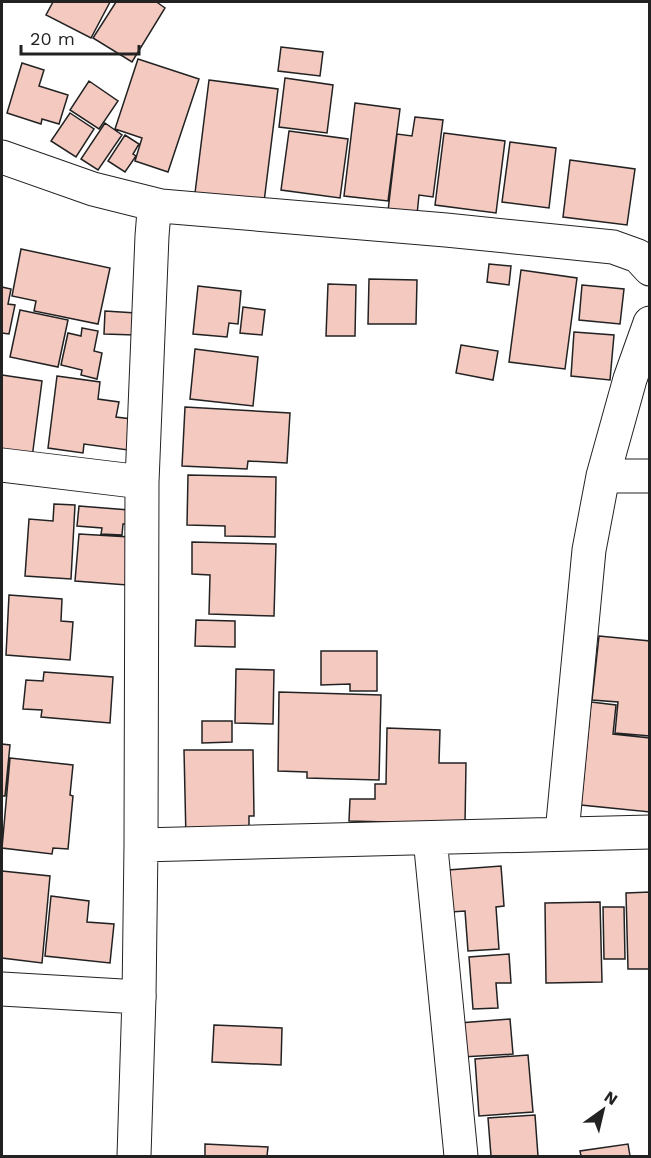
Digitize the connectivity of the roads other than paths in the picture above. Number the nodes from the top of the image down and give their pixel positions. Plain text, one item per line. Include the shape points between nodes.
1 (2, 157) edge
2 (161, 206) junction
3 (650, 269) edge
4 (650, 323) edge
5 (2, 465) edge
6 (603, 476) junction
7 (650, 476) edge
8 (142, 482) junction
9 (650, 832) edge
10 (562, 833) junction
11 (430, 838) junction
12 (141, 845) junction
13 (2, 989) edge
14 (139, 997) junction
15 (134, 1156) edge
16 (461, 1156) edge

1 - 2 street via 93,189
2 - 3 street via 614,247 638,256
2 - 8 street via 154,211 152,236
4 - 6 street
5 - 8 street
6 - 7 street
6 - 10 street via 589,550
8 - 12 street
9 - 10 street
10 - 11 street
11 - 12 street
11 - 16 street
12 - 14 street
13 - 14 street
14 - 15 street

